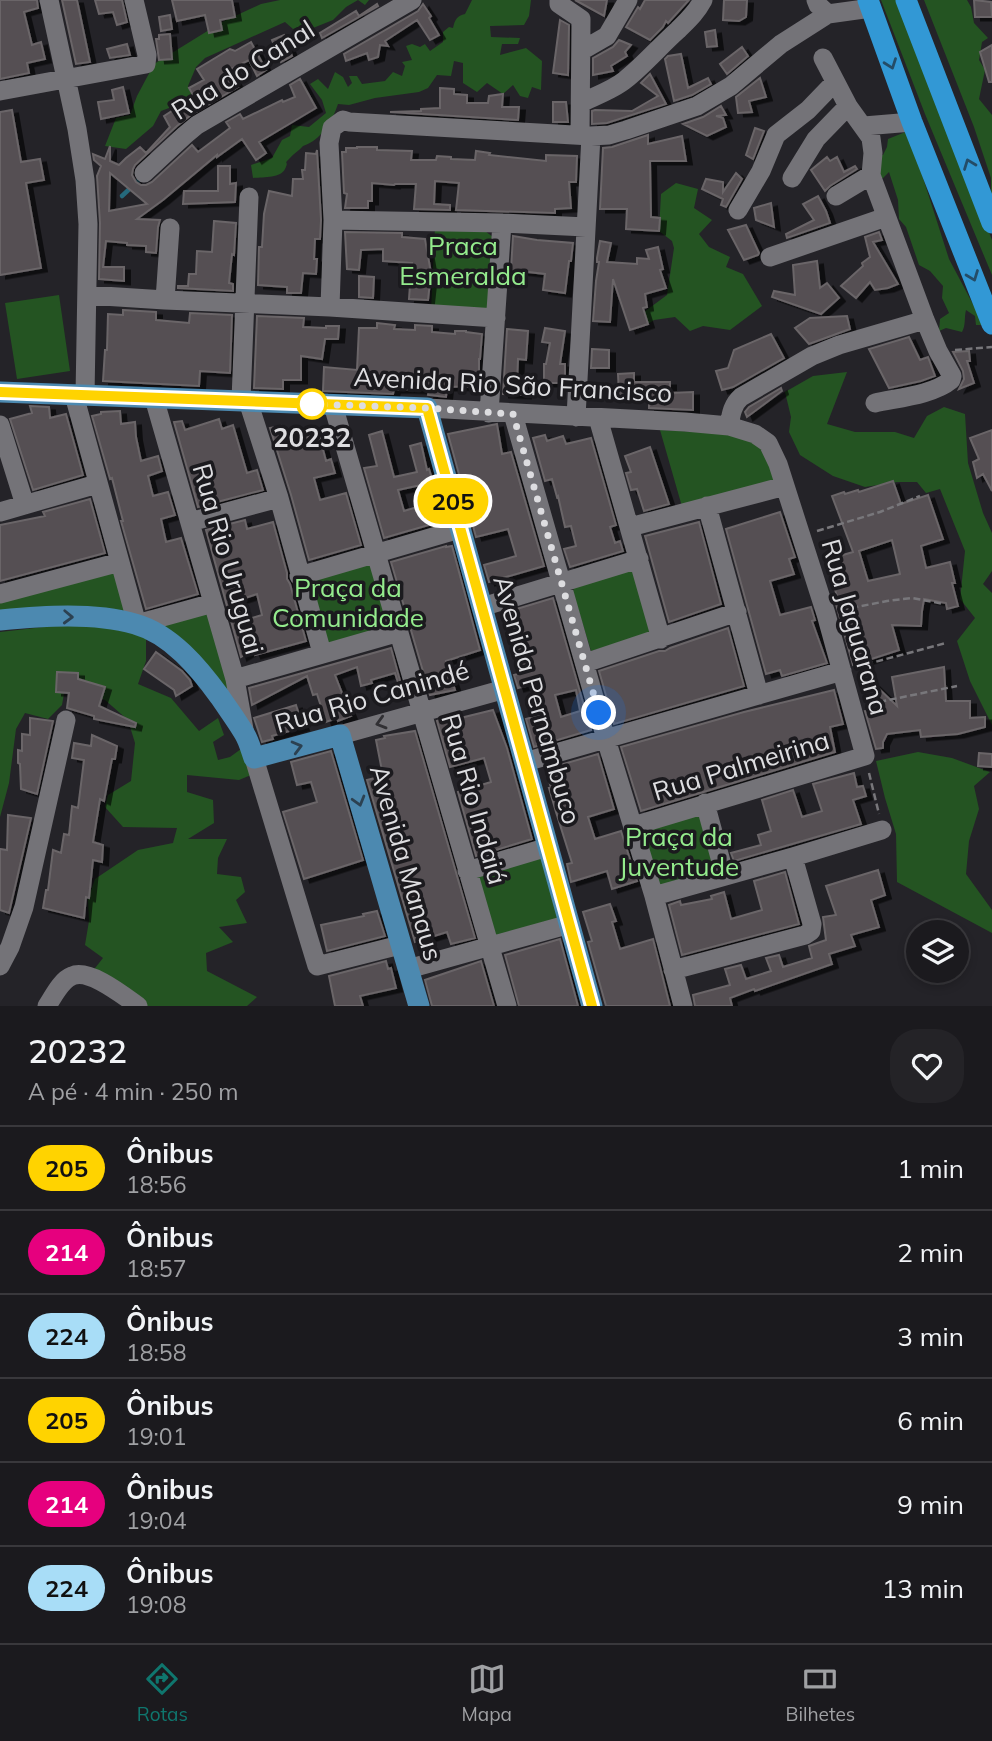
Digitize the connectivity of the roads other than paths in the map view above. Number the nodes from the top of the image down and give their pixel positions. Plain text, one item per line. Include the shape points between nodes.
1 (49, 0) edge
2 (134, 0) edge
3 (412, 0) edge
4 (559, 0) edge
5 (628, 0) edge
6 (703, 0) edge
7 (906, 0) edge
8 (870, 4) edge
9 (822, 7) edge
10 (581, 51) junction
11 (823, 58) dead end
12 (65, 79) junction
13 (835, 82) junction
14 (0, 90) edge
15 (585, 101) dead end
16 (848, 106) junction
17 (912, 122) junction
18 (864, 125) junction
19 (585, 136) junction
20 (144, 173) dead end
21 (871, 175) junction
22 (792, 177) dead end
23 (836, 195) dead end
24 (249, 197) dead end
25 (738, 210) dead end
26 (886, 217) junction
27 (333, 220) junction
28 (502, 223) junction
29 (992, 223) edge
30 (586, 227) junction
31 (170, 228) dead end
32 (769, 257) dead end
33 (87, 295) junction
34 (165, 300) junction
35 (244, 304) junction
36 (330, 307) junction
37 (496, 318) junction
38 (925, 320) junction
39 (992, 324) edge
40 (0, 392) edge
41 (79, 395) junction
42 (154, 398) junction
43 (245, 401) junction
44 (875, 403) dead end
45 (333, 405) junction
46 (427, 408) junction
47 (489, 413) junction
48 (513, 414) junction
49 (576, 417) junction
50 (598, 418) junction
51 (0, 425) edge
52 (729, 426) junction
53 (768, 443) joint
54 (97, 484) junction
55 (785, 485) junction
56 (279, 498) junction
57 (25, 505) junction
58 (707, 506) junction
59 (0, 512) edge
60 (190, 522) junction
61 (630, 527) junction
62 (460, 529) junction
63 (377, 554) junction
64 (639, 559) junction
65 (120, 562) junction
66 (299, 576) junction
67 (561, 583) junction
68 (0, 594) edge
69 (213, 603) junction
70 (482, 607) junction
71 (737, 612) junction
72 (0, 620) edge
73 (137, 624) junction
74 (399, 632) junction
75 (661, 639) junction
76 (321, 653) junction
77 (584, 663) junction
78 (848, 669) junction
79 (235, 679) junction
80 (505, 689) junction
81 (759, 695) junction
82 (422, 712) junction
83 (66, 720) dead end
84 (340, 735) junction
85 (246, 736) junction
86 (606, 739) junction
87 (865, 756) joint
88 (254, 758) junction
89 (525, 762) junction
90 (705, 803) junction
91 (633, 826) junction
92 (882, 830) road end
93 (548, 847) junction
94 (793, 857) junction
95 (467, 871) junction
96 (725, 876) junction
97 (654, 896) junction
98 (570, 924) junction
99 (400, 945) junction
100 (488, 946) junction
101 (0, 966) edge
102 (408, 969) junction
103 (673, 970) junction
104 (47, 1006) edge
105 (138, 1006) edge
106 (419, 1006) edge
107 (507, 1006) edge
108 (592, 1006) edge
109 (683, 1006) edge

1 - 12 street
2 - 12 street via 147,63
3 - 20 street, Rua do Canal via 197,125
4 - 10 street via 581,19
5 - 10 street via 607,36
6 - 15 street via 695,14 623,82
29 -> 7 highway
8 - 9 street
8 -> 17 highway
9 - 19 street via 731,86 697,106 626,131
10 - 19 street
11 - 13 street
12 - 14 street
12 - 33 street via 85,180
13 - 16 street
13 - 25 street via 776,135
16 - 18 street
16 - 22 street via 816,139
17 - 18 street
17 -> 39 highway
18 - 21 street via 873,145
19 - 27 street via 343,120 332,128 329,143
19 - 30 street
21 - 23 street
21 - 26 street
24 - 35 street
26 - 32 street
26 - 38 street
27 - 28 street
27 - 36 street
28 - 30 street
28 - 37 street
30 - 49 street
31 - 34 street
33 - 34 street
33 - 41 street
34 - 35 street
35 - 36 street
35 - 43 street
36 - 37 street
37 - 47 street
38 - 44 street via 951,380 919,394
38 - 52 street via 812,356 735,402
40 - 41 main road, Avenida Rio São Francisco
41 - 42 main road, Avenida Rio São Francisco
41 - 54 street
42 - 43 main road, Avenida Rio São Francisco
42 - 60 street, Rua Rio Uruguai
43 - 45 main road, Avenida Rio São Francisco
43 - 56 street
45 - 46 main road, Avenida Rio São Francisco
45 - 63 street, Rua Rio Indaiá
46 - 47 street, Avenida Rio São Francisco
46 - 62 main road, Avenida Pernambuco
47 - 48 street, Avenida Rio São Francisco
48 - 49 street, Avenida Rio São Francisco
48 - 67 street
49 - 50 street, Avenida Rio São Francisco
50 - 52 street, Avenida Rio São Francisco
50 - 61 street
51 - 57 street
52 - 53 street, Avenida Rio São Francisco
53 - 55 street, Rua Jaguarana
54 - 57 street
54 - 65 street
55 - 58 street
55 - 78 street, Rua Jaguarana
56 - 60 street
56 - 66 street
57 - 59 street
58 - 61 street
58 - 71 street
60 - 69 street, Rua Rio Uruguai
61 - 64 street
62 - 63 street
62 - 70 main road, Avenida Pernambuco
63 - 66 street
63 - 74 street, Rua Rio Indaiá
64 - 67 street
64 - 75 street
65 - 68 street
65 - 73 street
66 - 76 street
67 - 70 street
67 - 77 street
69 - 73 street
69 - 79 street, Rua Rio Uruguai
70 - 80 main road, Avenida Pernambuco
71 - 75 street
71 - 81 street
72 -> 73 main road via 65,616
73 - 85 main road via 170,643 195,666
74 - 76 street
74 - 82 street, Rua Rio Indaiá
75 - 77 street
76 - 79 street
77 - 86 street
78 - 81 street
78 - 87 street, Rua Jaguarana
79 - 85 street, Rua Rio Uruguai
80 - 82 street, Rua Rio Canindé
80 - 89 main road, Avenida Pernambuco
81 - 86 street
82 -> 84 street, Rua Rio Canindé
82 - 95 street, Rua Rio Indaiá
83 - 101 street via 24,907
88 -> 84 main road, Rua Rio Canindé
84 -> 99 main road, Avenida Manaus
85 - 88 main road
86 - 89 street
86 - 91 street
87 - 90 street, Rua Palmeirina
88 - 99 street via 317,966
89 - 93 main road, Avenida Pernambuco
90 - 91 street, Rua Palmeirina
90 - 96 street
91 - 97 street
92 - 94 street
93 - 95 street
93 - 98 main road, Avenida Pernambuco
94 - 96 street
94 - 103 street via 811,931
95 - 100 street, Rua Rio Indaiá
96 - 97 street
97 - 103 street
98 - 100 street
98 - 108 main road, Avenida Pernambuco
99 - 102 main road, Avenida Manaus
100 - 102 street
100 - 107 street, Rua Rio Indaiá
102 - 106 main road, Avenida Manaus
103 - 109 street
104 - 105 street via 76,974 113,989

